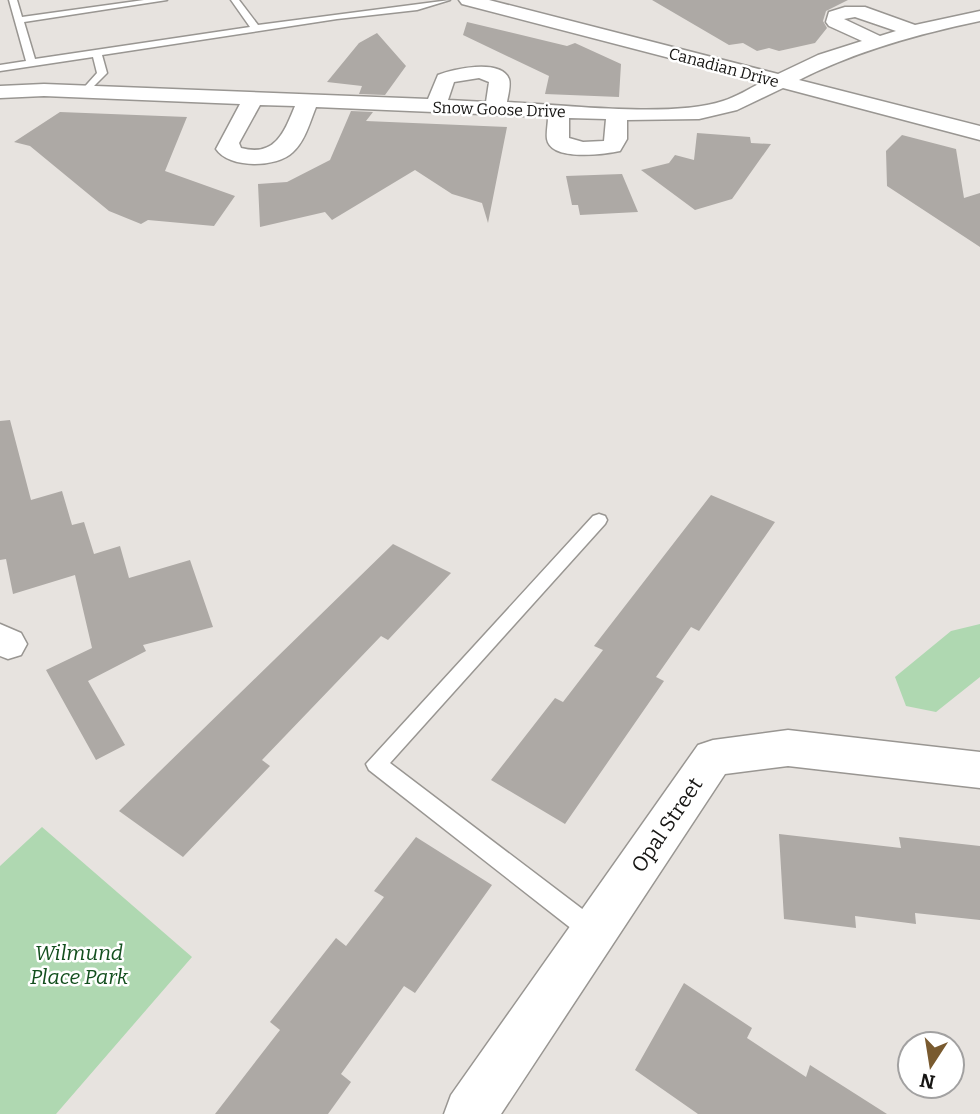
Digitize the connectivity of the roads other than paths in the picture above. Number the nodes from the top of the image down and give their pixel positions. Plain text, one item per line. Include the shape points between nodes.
1 (13, 0) edge
2 (163, 0) edge
3 (234, 0) edge
4 (446, 0) edge
5 (468, 0) edge
6 (146, 1) edge
7 (980, 16) edge
8 (18, 20) junction
9 (256, 29) junction
10 (913, 31) junction
11 (876, 41) junction
12 (97, 53) junction
13 (31, 63) junction
14 (0, 68) edge
15 (778, 81) junction
16 (0, 92) edge
17 (85, 92) junction
18 (253, 99) junction
19 (308, 101) junction
20 (436, 106) junction
21 (496, 108) junction
22 (559, 111) junction
23 (617, 114) junction
24 (980, 133) edge
25 (599, 520) dead end
26 (980, 770) edge
27 (594, 932) junction
28 (470, 1114) edge

1 - 8 lane
2 - 6 lane
3 - 9 lane
4 - 9 lane
5 - 15 street, Canadian Drive
6 - 8 lane
7 - 10 street, Snow Goose Drive
8 - 13 lane
9 - 12 lane
10 - 11 street, Snow Goose Drive
10 - 11 street via 871,13 835,16 835,22
11 - 15 street, Snow Goose Drive
12 - 13 lane
12 - 17 lane via 102,73
13 - 14 lane
15 - 23 street, Snow Goose Drive via 737,104 699,113
15 - 24 street, Canadian Drive
16 - 17 street, Snow Goose Drive
17 - 18 street, Snow Goose Drive
18 - 19 street, Snow Goose Drive
18 - 19 street via 228,143 227,149 235,155 272,154 285,147
19 - 20 street, Snow Goose Drive
20 - 21 street, Snow Goose Drive
20 - 21 street via 444,79 476,72 499,80
21 - 22 street, Snow Goose Drive
22 - 23 street, Snow Goose Drive
22 - 23 street via 558,141 580,149 612,146
25 - 27 lane via 376,764
26 - 27 street, Opal Street via 788,748 713,758
27 - 28 street, Opal Street

